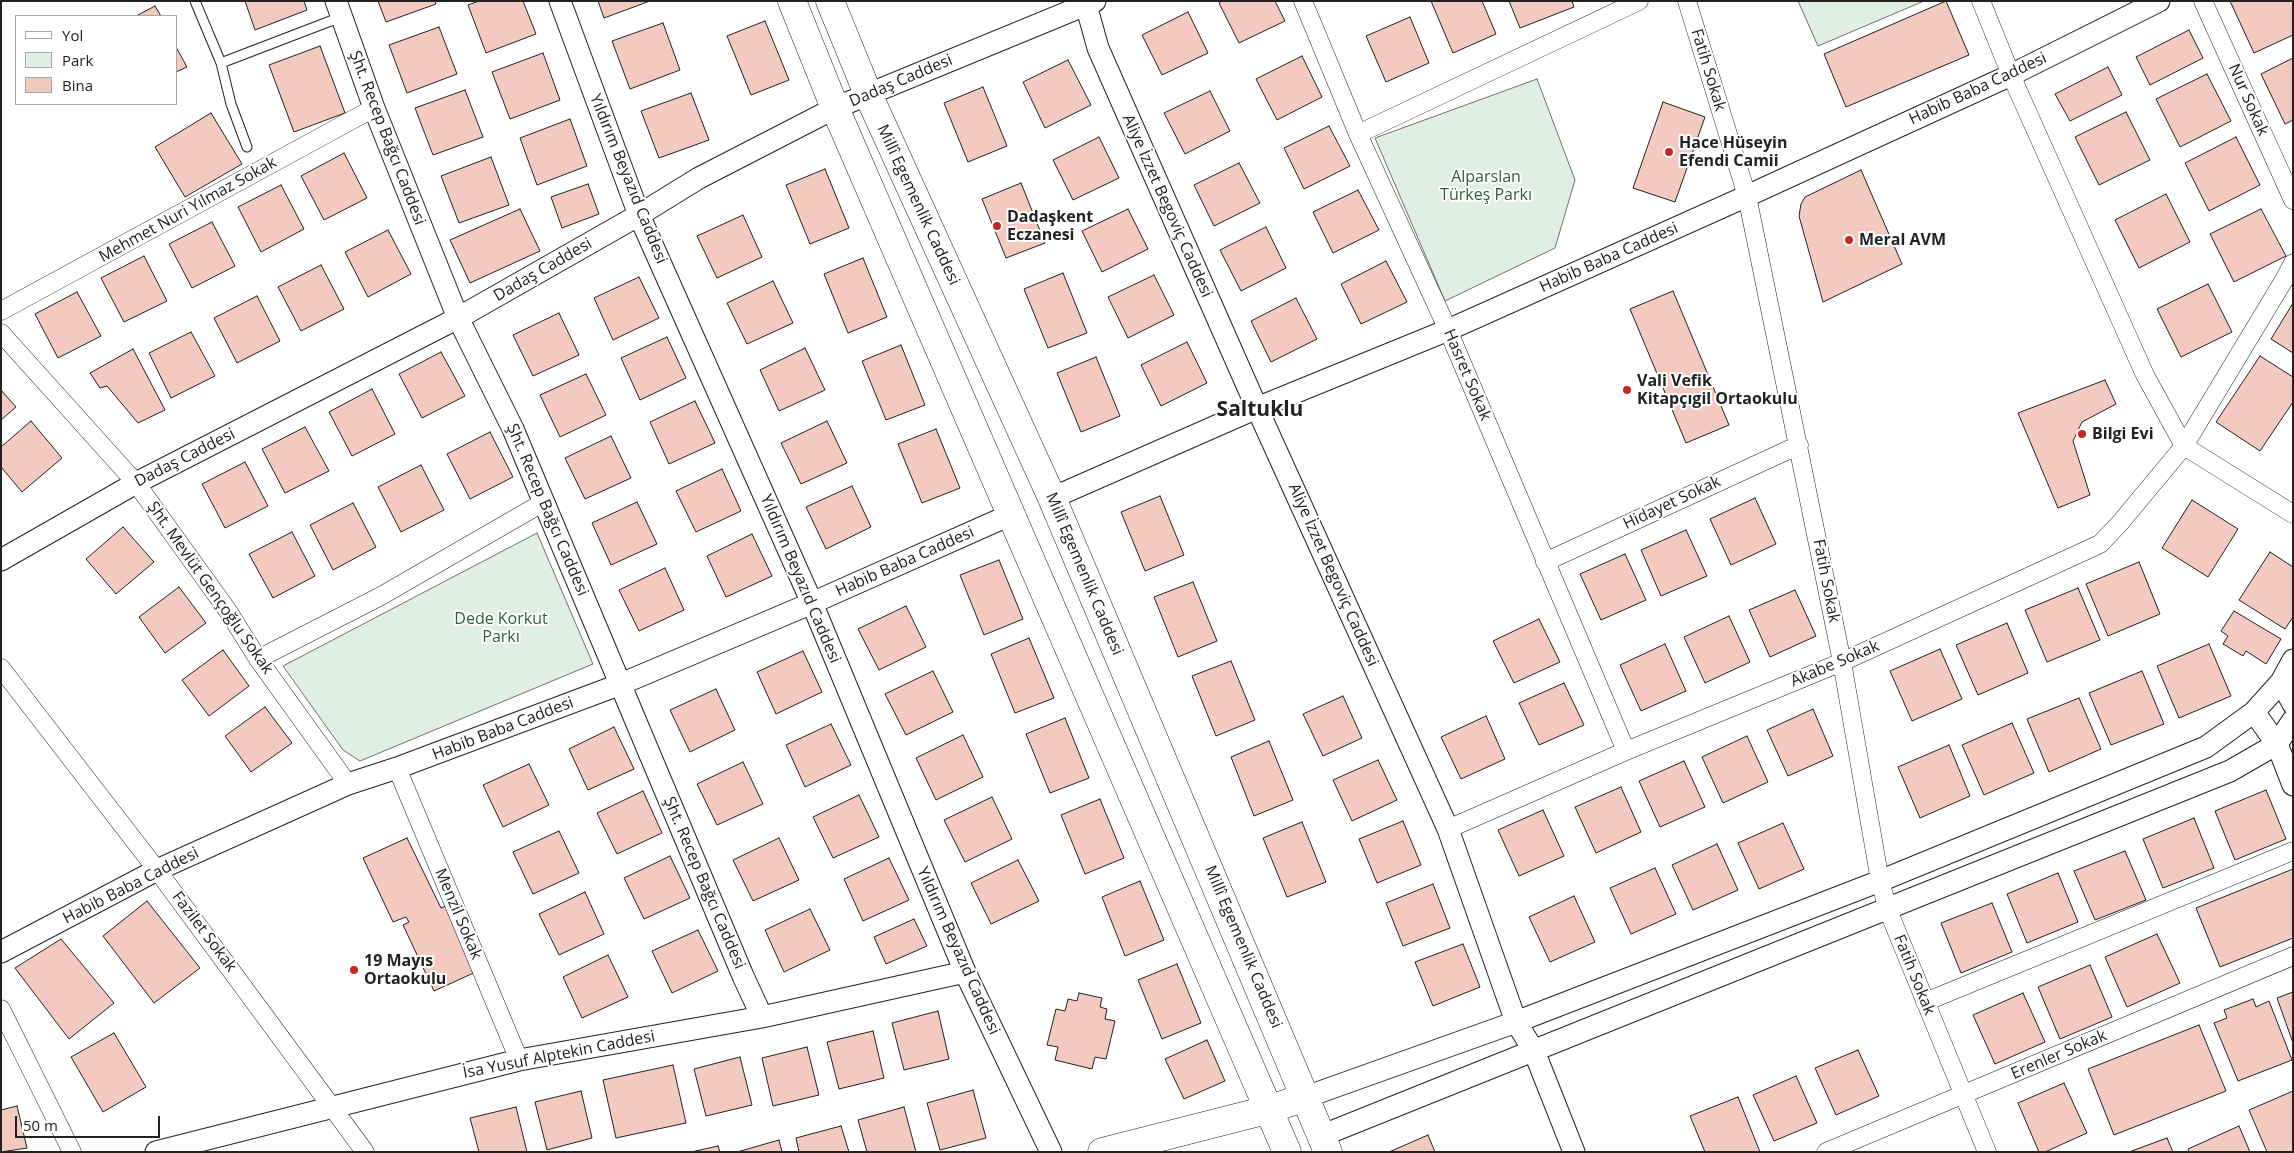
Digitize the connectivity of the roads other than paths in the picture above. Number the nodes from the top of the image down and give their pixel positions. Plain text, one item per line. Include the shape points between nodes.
1 (195, 1) edge
2 (560, 1) edge
3 (792, 1) edge
4 (830, 1) edge
5 (1303, 1) edge
6 (1639, 1) edge
7 (1687, 1) edge
8 (1981, 1) edge
9 (2159, 1) edge
10 (2203, 1) edge
11 (1089, 2) edge
12 (339, 9) edge
13 (221, 63) junction
14 (2011, 74) junction
15 (868, 94) junction
16 (374, 108) junction
17 (835, 108) junction
18 (1358, 134) junction
19 (247, 147) dead end
20 (1747, 196) junction
21 (2293, 200) edge
22 (639, 215) junction
23 (2293, 263) edge
24 (1, 311) edge
25 (458, 318) junction
26 (1448, 330) junction
27 (1, 333) edge
28 (1257, 408) junction
29 (1799, 445) junction
30 (2184, 446) junction
31 (136, 483) junction
32 (1052, 498) junction
33 (544, 502) junction
34 (2293, 514) edge
35 (1010, 515) junction
36 (1, 560) edge
37 (1546, 562) junction
38 (812, 604) junction
39 (258, 659) junction
40 (2293, 660) edge
41 (1842, 662) junction
42 (1, 668) edge
43 (2280, 682) junction
44 (621, 684) junction
45 (2293, 704) edge
46 (2254, 712) junction
47 (2293, 720) edge
48 (2277, 744) junction
49 (1626, 751) junction
50 (397, 768) junction
51 (348, 784) junction
52 (2293, 785) edge
53 (1448, 829) junction
54 (2293, 851) edge
55 (158, 870) junction
56 (1880, 881) junction
57 (1888, 910) junction
58 (1, 952) edge
59 (2293, 956) edge
60 (964, 972) junction
61 (1925, 1002) junction
62 (1, 1009) edge
63 (762, 1017) junction
64 (1516, 1022) junction
65 (1534, 1051) junction
66 (519, 1060) junction
67 (1963, 1095) junction
68 (1306, 1097) junction
69 (334, 1107) junction
70 (1267, 1110) junction
71 (1325, 1144) edge
72 (1279, 1150) edge
73 (72, 1152) edge
74 (156, 1152) edge
75 (365, 1152) edge
76 (1051, 1152) edge
77 (1102, 1152) edge
78 (1574, 1152) edge
79 (1826, 1152) edge
80 (1987, 1152) edge

1 - 13 lane
2 - 22 street, Yıldırım Beyazıd Caddesi
3 - 17 main road
4 - 15 main road, Millî Egemenlik Caddesi
5 - 18 street, Hasret Sokak
6 - 18 street
7 - 20 street, Fatih Sokak
8 - 14 street
9 - 14 street, Habib Baba Caddesi
10 - 21 street, Nur Sokak
11 - 15 street, Dadaş Caddesi
11 - 28 street, Aliye İzzet Begoviç Caddesi via 1098,48
12 - 13 lane
12 - 16 street, Şht. Recep Bağcı Caddesi
13 - 19 lane via 231,104
14 - 20 street, Habib Baba Caddesi
14 - 30 street via 2145,374
15 - 17 street, Dadaş Caddesi
15 - 32 main road, Millî Egemenlik Caddesi
16 - 24 street, Mehmet Nuri Yılmaz Sokak
16 - 25 street, Şht. Recep Bağcı Caddesi
17 - 22 street, Dadaş Caddesi via 699,178
17 - 35 main road
18 - 26 street, Hasret Sokak
20 - 26 street, Habib Baba Caddesi
20 - 29 street, Fatih Sokak
22 - 25 street, Dadaş Caddesi
22 - 38 street, Yıldırım Beyazıd Caddesi
23 - 30 street
25 - 31 street, Dadaş Caddesi
25 - 33 street, Şht. Recep Bağcı Caddesi via 513,429
26 - 28 street, Habib Baba Caddesi
26 - 37 street, Hasret Sokak
27 - 31 street, Şht. Mevlüt Gençoğlu Sokak
28 - 32 street, Habib Baba Caddesi
28 - 53 street, Aliye İzzet Begoviç Caddesi
29 - 37 street, Hidayet Sokak
29 - 41 street, Fatih Sokak
30 - 34 street
30 - 41 street, Akabe Sokak via 2100,544
31 - 36 street, Dadaş Caddesi
31 - 39 street, Şht. Mevlüt Gençoğlu Sokak via 228,611
32 - 68 main road, Millî Egemenlik Caddesi
33 - 39 street via 381,596
33 - 44 street, Şht. Recep Bağcı Caddesi
35 - 38 street, Habib Baba Caddesi
35 - 70 main road
37 - 49 street, Hasret Sokak
38 - 44 street, Habib Baba Caddesi
38 - 60 street, Yıldırım Beyazıd Caddesi
39 - 51 street, Şht. Mevlüt Gençoğlu Sokak
40 - 43 street
41 - 49 street, Akabe Sokak
41 - 56 street, Fatih Sokak
42 - 55 street, Fazilet Sokak
43 - 45 street
43 - 46 street
44 - 50 street, Habib Baba Caddesi
44 - 63 street, Şht. Recep Bağcı Caddesi
46 - 48 street
46 - 56 street via 2206,747
47 - 48 street
48 - 52 street
48 - 57 street via 2230,771
49 - 53 street, Akabe Sokak
50 - 51 street, Habib Baba Caddesi
50 - 66 street, Menzil Sokak
51 - 55 street, Habib Baba Caddesi
53 - 64 street, Aliye İzzet Begoviç Caddesi
54 - 61 street
55 - 58 street, Habib Baba Caddesi
55 - 69 street, Fazilet Sokak
56 - 57 street, Fatih Sokak
56 - 64 street
57 - 61 street, Fatih Sokak
57 - 65 street
59 - 67 street, Erenler Sokak
60 - 63 street, İsa Yusuf Alptekin Caddesi
60 - 76 street, Yıldırım Beyazıd Caddesi
61 - 67 street, Fatih Sokak
62 - 73 street
63 - 66 street, İsa Yusuf Alptekin Caddesi
64 - 65 street, Aliye İzzet Begoviç Caddesi
64 - 68 street
65 - 71 street
65 - 78 street, Aliye İzzet Begoviç Caddesi
66 - 69 street, İsa Yusuf Alptekin Caddesi
67 - 79 street, Erenler Sokak
67 - 80 street, Fatih Sokak
68 - 70 main road
68 - 71 main road, Millî Egemenlik Caddesi
69 - 74 street, İsa Yusuf Alptekin Caddesi
69 - 75 street, Fazilet Sokak
70 - 72 main road
70 - 77 main road
71 - 72 main road

